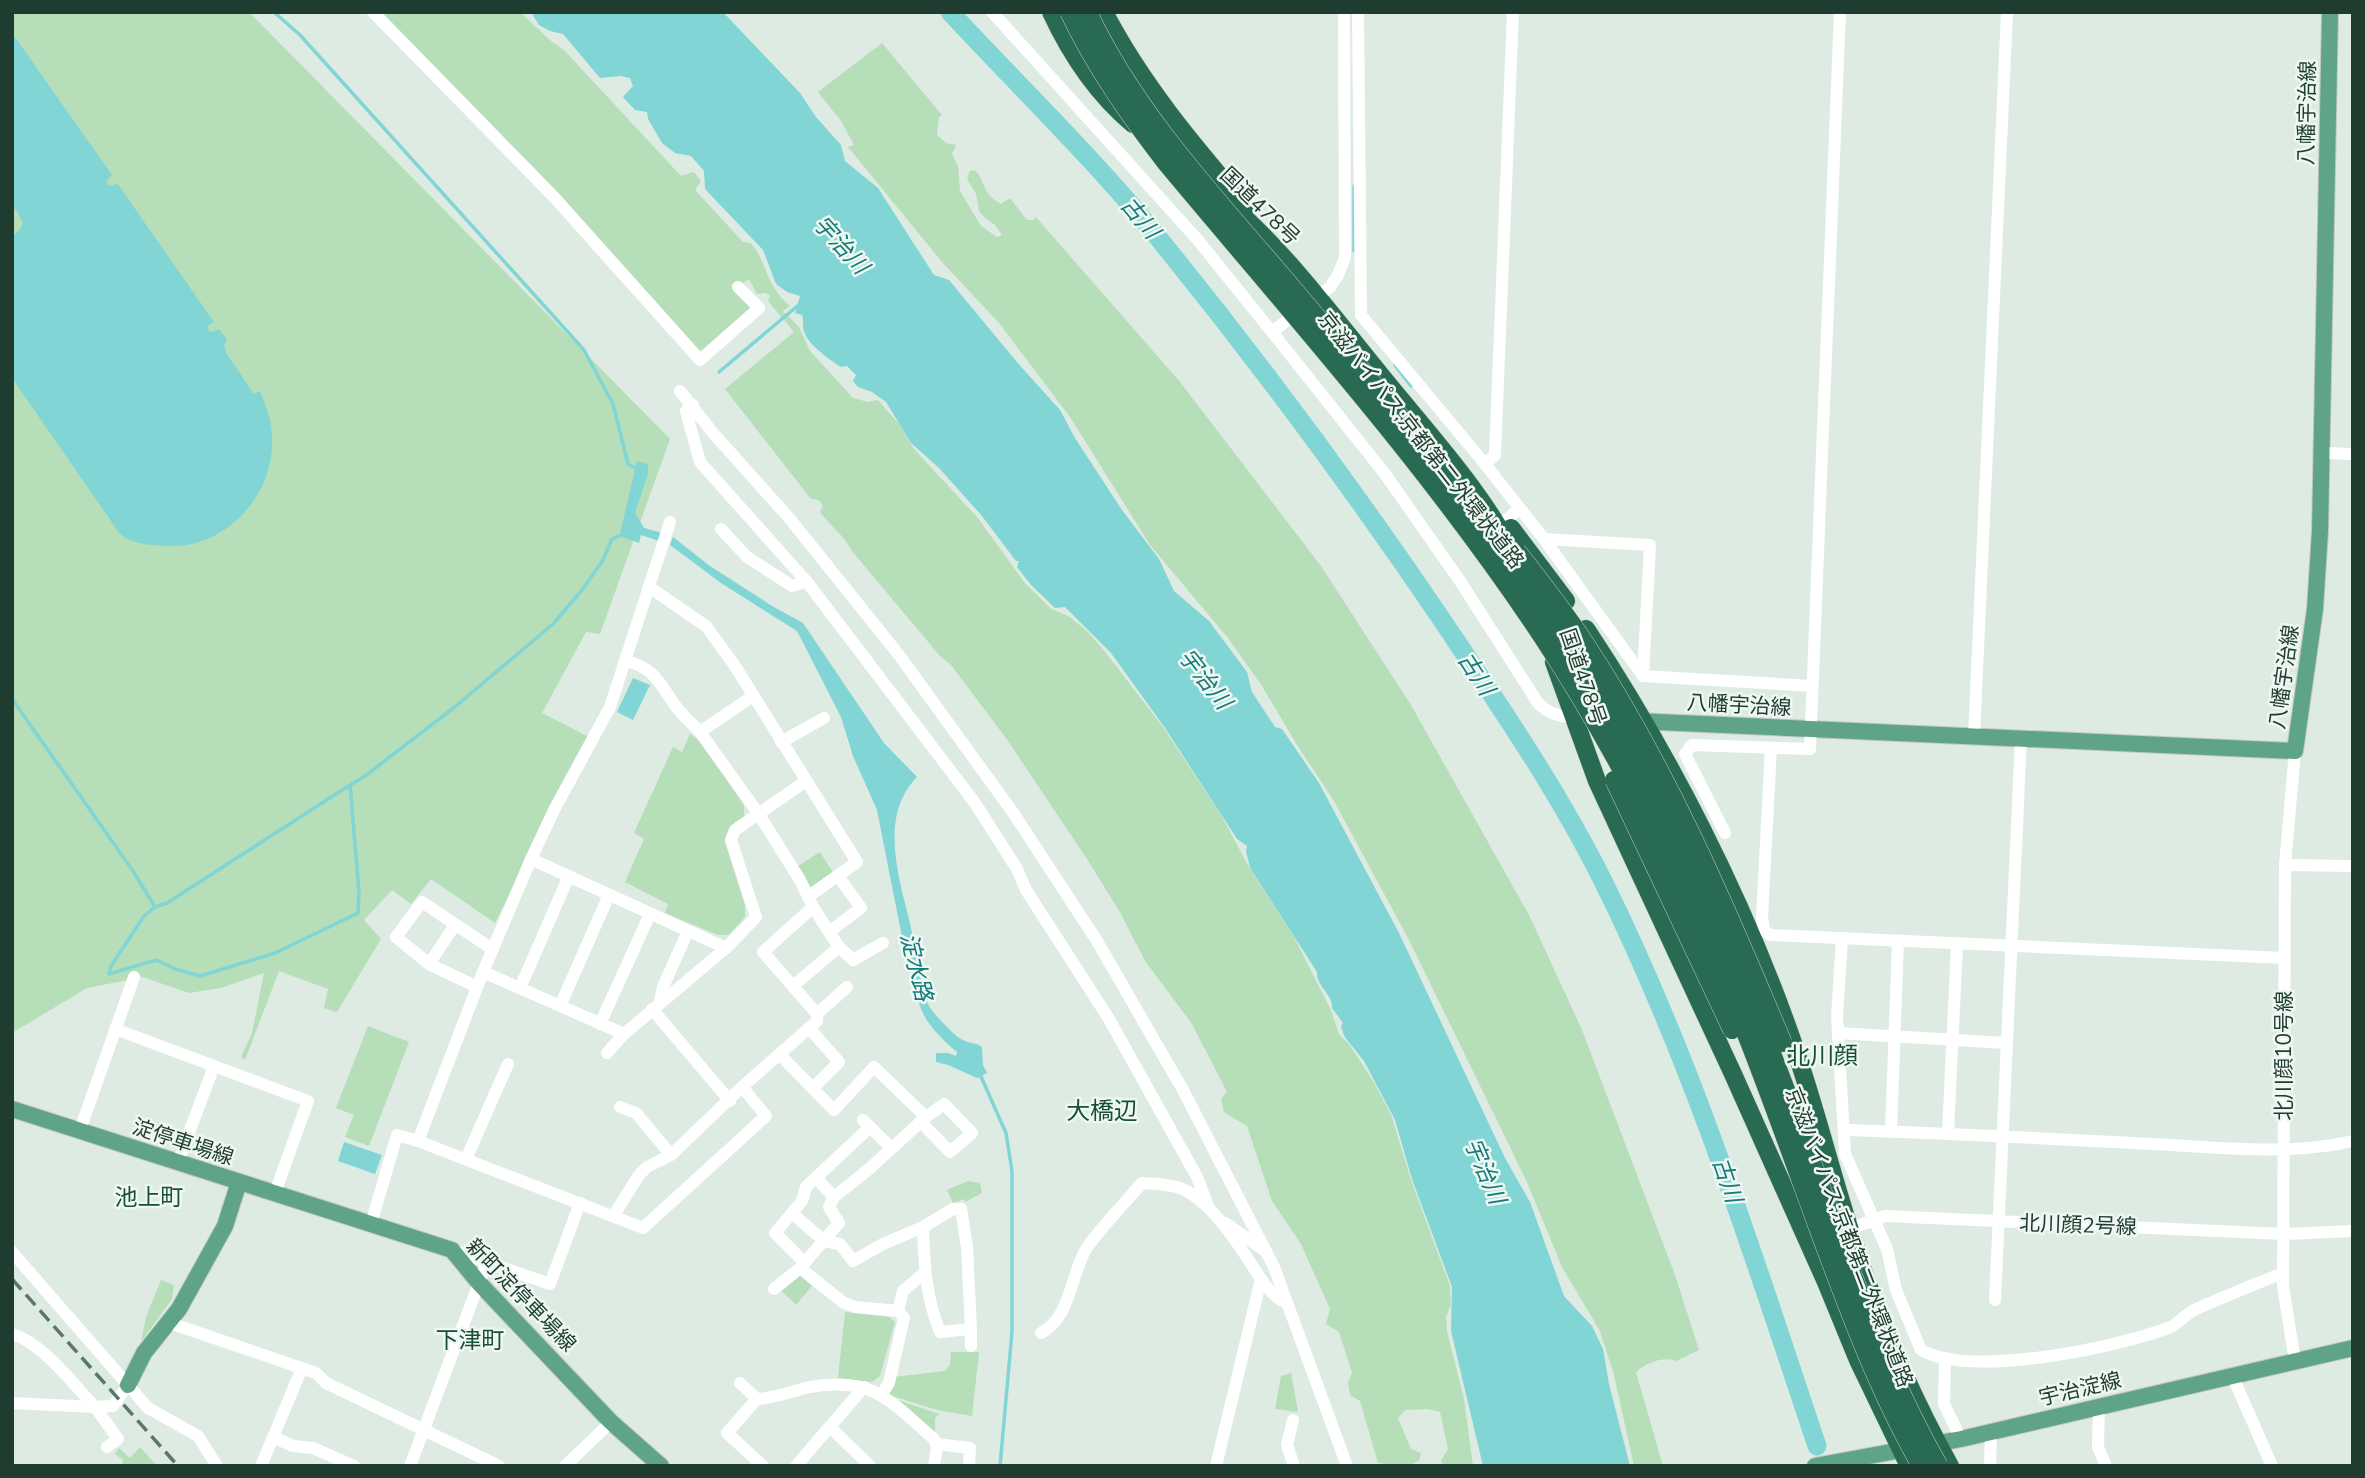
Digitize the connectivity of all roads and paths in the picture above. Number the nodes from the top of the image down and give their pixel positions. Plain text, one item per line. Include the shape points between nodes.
1 (373, 12) edge
2 (992, 12) edge
3 (1051, 12) edge
4 (1069, 12) edge
5 (1088, 12) edge
6 (1104, 12) edge
7 (1344, 12) edge
8 (1358, 12) edge
9 (1513, 12) edge
10 (1840, 12) edge
11 (2007, 12) edge
12 (2329, 12) edge
13 (1352, 249) junction
14 (738, 287) dead end
15 (1319, 295) junction
16 (1272, 332) junction
17 (680, 391) dead end
18 (693, 405) junction
19 (1418, 438) junction
20 (2323, 453) junction
21 (2353, 454) edge
22 (1485, 464) junction
23 (1519, 509) junction
24 (1504, 521) junction
25 (721, 529) dead end
26 (667, 534) dead end
27 (1544, 539) junction
28 (807, 582) junction
29 (649, 587) junction
30 (626, 661) junction
31 (1643, 676) junction
32 (1812, 686) junction
33 (752, 696) junction
34 (1580, 698) junction
35 (824, 718) dead end
36 (1573, 718) junction
37 (1645, 722) junction
38 (1811, 729) junction
39 (700, 732) junction
40 (1974, 737) junction
41 (2021, 739) junction
42 (781, 742) junction
43 (1771, 748) junction
44 (2295, 751) junction
45 (806, 781) junction
46 (758, 813) junction
47 (1725, 833) dead end
48 (531, 859) junction
49 (2285, 865) junction
50 (2353, 866) edge
51 (838, 876) junction
52 (569, 877) junction
53 (609, 895) junction
54 (811, 902) junction
55 (650, 914) junction
56 (455, 925) junction
57 (688, 931) junction
58 (829, 932) junction
59 (1825, 939) junction
60 (1842, 940) junction
61 (1898, 942) junction
62 (883, 943) dead end
63 (1956, 945) junction
64 (1756, 946) junction
65 (839, 947) junction
66 (2011, 947) junction
67 (726, 948) junction
68 (492, 949) junction
69 (2284, 958) junction
70 (429, 964) junction
71 (483, 972) junction
72 (134, 977) dead end
73 (793, 986) junction
74 (477, 987) junction
75 (848, 987) dead end
76 (520, 988) junction
77 (656, 1005) junction
78 (560, 1006) junction
79 (817, 1014) junction
80 (600, 1024) junction
81 (809, 1028) junction
82 (115, 1029) junction
83 (1838, 1033) junction
84 (624, 1034) junction
85 (1895, 1036) junction
86 (1952, 1040) junction
87 (2007, 1043) junction
88 (607, 1053) dead end
89 (780, 1055) junction
90 (508, 1064) dead end
91 (214, 1066) junction
92 (742, 1087) junction
93 (813, 1088) junction
94 (730, 1101) junction
95 (620, 1107) dead end
96 (12, 1109) edge
97 (79, 1130) junction
98 (1844, 1130) junction
99 (1891, 1131) junction
100 (1948, 1133) junction
101 (2003, 1137) junction
102 (418, 1141) junction
103 (2353, 1141) edge
104 (891, 1148) junction
105 (2283, 1148) junction
106 (671, 1156) junction
107 (466, 1159) junction
108 (178, 1162) junction
109 (1829, 1164) junction
110 (816, 1178) junction
111 (239, 1182) junction
112 (275, 1194) junction
113 (834, 1197) junction
114 (580, 1203) junction
115 (1212, 1211) junction
116 (792, 1213) junction
117 (614, 1215) junction
118 (1874, 1222) junction
119 (1998, 1222) junction
120 (372, 1224) junction
121 (923, 1227) junction
122 (1849, 1229) junction
123 (2353, 1231) edge
124 (2284, 1234) junction
125 (824, 1241) junction
126 (452, 1250) junction
127 (1265, 1251) junction
128 (12, 1252) edge
129 (486, 1262) junction
130 (802, 1265) junction
131 (924, 1273) junction
132 (2283, 1273) junction
133 (1261, 1279) junction
134 (1826, 1282) junction
135 (479, 1283) junction
136 (774, 1289) dead end
137 (1995, 1300) dead end
138 (1288, 1303) junction
139 (898, 1311) junction
140 (167, 1322) junction
141 (971, 1329) junction
142 (1041, 1333) dead end
143 (12, 1334) edge
144 (971, 1346) dead end
145 (2353, 1348) edge
146 (1945, 1358) junction
147 (2295, 1361) junction
148 (302, 1368) junction
149 (2232, 1375) junction
150 (740, 1383) dead end
151 (128, 1385) junction
152 (864, 1387) junction
153 (882, 1394) junction
154 (757, 1399) junction
155 (12, 1403) edge
156 (2098, 1406) junction
157 (95, 1407) junction
158 (1293, 1420) dead end
159 (611, 1422) junction
160 (830, 1427) junction
161 (423, 1428) junction
162 (1991, 1432) junction
163 (273, 1437) junction
164 (1961, 1438) junction
165 (1937, 1443) junction
166 (936, 1444) junction
167 (1287, 1445) junction
168 (107, 1447) dead end
169 (1900, 1448) junction
170 (1845, 1463) edge
171 (217, 1466) edge
172 (261, 1466) edge
173 (354, 1466) edge
174 (410, 1466) edge
175 (499, 1466) edge
176 (565, 1466) edge
177 (661, 1466) edge
178 (763, 1466) edge
179 (796, 1466) edge
180 (870, 1466) edge
181 (934, 1466) edge
182 (969, 1466) edge
183 (1216, 1466) edge
184 (1283, 1466) edge
185 (1294, 1466) edge
186 (1347, 1466) edge
187 (1815, 1466) edge
188 (1909, 1466) edge
189 (1921, 1466) edge
190 (1939, 1466) edge
191 (1950, 1466) edge
192 (1990, 1466) edge
193 (2106, 1466) edge
194 (2272, 1466) edge

1 - 14 street via 554,197 700,360 759,308
2 - 16 street via 1197,239
3 - 15 highway, 国道478号 via 1072,52 1115,109 1253,225
4 - 34 highway, 京滋バイパス;京都第二外環状道路, bridge via 1095,63 1133,119 1441,496 1512,592
5 - 19 highway, 京滋バイパス;京都第二外環状道路, bridge via 1128,82 1174,146
6 - 15 highway, 国道478号 via 1164,108
7 - 13 street
8 - 13 street
9 - 22 street via 1495,455
10 - 32 street
11 - 40 street
12 - 20 main road, 八幡宇治線
13 - 15 street via 1337,277
13 - 22 street via 1361,315
15 - 16 street
15 - 24 highway, 国道478号
15 - 36 highway, 国道478号 via 1475,493 1512,549
16 - 36 street via 1385,474 1538,704 1547,712
17 - 18 street
18 - 28 street via 686,411 700,462
18 - 127 street via 865,612 1014,814 1134,1002
19 - 109 highway, bridge via 1506,537 1561,607 1605,675 1726,908
19 - 190 highway, 京滋バイパス;京都第二外環状道路, bridge via 1530,589 1663,812 1732,955 1871,1320
20 - 21 street
20 - 44 main road, 八幡宇治線 via 2315,609
22 - 23 street
23 - 24 street
23 - 27 street
24 - 37 highway, 国道478号 via 1582,624
25 - 28 street via 747,557 792,586
26 - 29 street
27 - 31 street
27 - 31 street via 1650,545
28 - 115 street via 982,814 1109,1019
29 - 30 street
29 - 33 street via 706,626
30 - 39 street via 654,674 678,710
30 - 48 street via 610,707
31 - 32 street
32 - 38 street
33 - 39 street
33 - 42 street
34 - 134 highway, bridge via 1594,737 1726,1016
34 - 189 highway, 京滋バイパス;京都第二外環状道路, bridge via 1648,819 1717,963 1866,1353
35 - 42 street
36 - 37 main road, 八幡宇治線
36 - 134 highway, 国道478号 via 1597,782
37 - 38 main road, 八幡宇治線
37 - 64 highway, 国道478号
38 - 40 main road, 八幡宇治線
38 - 43 street via 1810,749
39 - 46 street
40 - 41 main road, 八幡宇治線
41 - 44 main road, 八幡宇治線
41 - 66 street
42 - 45 street
43 - 47 street via 1692,745 1685,754
43 - 59 street via 1764,930 1770,935
44 - 49 street, 北川顔10号線
45 - 46 street
45 - 51 street via 858,862
46 - 54 street
46 - 67 street via 735,830 731,840 756,917
48 - 52 street
48 - 68 street
49 - 50 street
49 - 69 street, 北川顔10号線
51 - 54 street
51 - 58 street via 862,908
52 - 53 street
52 - 76 street
53 - 55 street
53 - 78 street
54 - 58 street
54 - 73 street via 763,952
55 - 57 street
55 - 80 street
56 - 68 street
56 - 70 street
56 - 70 street via 422,902 396,937
57 - 67 street
57 - 77 street
58 - 65 street
59 - 60 street
59 - 64 street via 1806,945 1768,942
60 - 61 street
60 - 83 street
61 - 63 street
61 - 85 street
62 - 65 street via 853,960
63 - 66 street
63 - 86 street
64 - 109 highway, 国道478号 via 1792,1039
65 - 73 street
66 - 69 street
66 - 87 street
67 - 77 street
68 - 71 street
69 - 105 street, 北川顔10号線
70 - 74 street
71 - 74 street
71 - 76 street
72 - 82 street
73 - 79 street
74 - 102 street
75 - 79 street
76 - 78 street
77 - 84 street
77 - 94 street
78 - 80 street
79 - 81 street
80 - 84 street
81 - 89 street
81 - 93 street via 839,1062
82 - 91 street
82 - 97 street
83 - 85 street
83 - 98 street
84 - 88 street
85 - 86 street
85 - 99 street
86 - 87 street
86 - 100 street
87 - 101 street
89 - 92 street
89 - 93 street
90 - 107 street
91 - 108 street
91 - 112 street via 308,1101
92 - 94 street
92 - 117 street via 766,1116 643,1228
93 - 104 street via 834,1110 874,1067 923,1120
94 - 106 street
95 - 106 street via 636,1113
96 - 97 main road, 淀停車場線
97 - 108 main road, 淀停車場線
98 - 99 street
98 - 118 street via 1845,1154
99 - 100 street
100 - 101 street
101 - 105 street
101 - 119 street
102 - 107 street
102 - 120 street via 397,1135
103 - 105 street
104 - 110 street via 867,1124
104 - 113 street
105 - 124 street, 北川顔10号線
106 - 117 street via 639,1175
107 - 114 street
108 - 111 main road, 淀停車場線
109 - 122 highway, 国道478号
110 - 113 street
110 - 116 street
111 - 112 main road, 新町淀停車場線
111 - 140 main road, 淀停車場線 via 225,1226 179,1309
112 - 120 main road, 新町淀停車場線
113 - 125 street via 829,1207 839,1223
114 - 117 street
114 - 129 street via 550,1284
115 - 127 street
115 - 133 street
115 - 142 street via 1190,1192 1142,1183 1086,1250 1053,1326
116 - 125 street
116 - 130 street via 775,1233
118 - 119 street, 北川顔2号線 via 1885,1216
118 - 122 street, 北川顔2号線
118 - 146 street via 1921,1350
119 - 124 street, 北川顔2号線
119 - 137 street
120 - 126 main road, 新町淀停車場線
121 - 125 street via 853,1261 840,1244
121 - 131 street
121 - 141 street via 961,1209
122 - 165 highway, 国道478号 via 1884,1330
123 - 124 street, 北川顔2号線
124 - 132 street, 北川顔10号線
125 - 130 street
126 - 129 street
126 - 135 main road, 新町淀停車場線
127 - 138 street
128 - 151 street
129 - 135 street
130 - 136 street
130 - 139 street via 844,1303
131 - 139 street via 903,1291
131 - 141 street via 940,1332
132 - 146 street via 2190,1312 2171,1328 2133,1338 2021,1360
132 - 147 street, 北川顔10号線
133 - 138 street via 1280,1301
133 - 183 street
134 - 169 highway, 国道478号
135 - 159 main road, 新町淀停車場線
135 - 161 street
138 - 186 street
139 - 153 street via 904,1318 889,1383
140 - 148 street
140 - 151 main road, 淀停車場線
141 - 144 street
143 - 157 street via 39,1349
145 - 147 main road, 宇治淀線
146 - 164 street via 1944,1404
147 - 149 main road, 宇治淀線
148 - 161 street
148 - 163 street
149 - 156 main road, 宇治淀線
149 - 194 street
150 - 154 street
151 - 157 street via 113,1406
151 - 171 street via 148,1408 198,1436
152 - 153 street
152 - 154 street via 823,1386
152 - 160 street
153 - 166 street
154 - 178 street via 727,1433
155 - 157 street
156 - 162 main road, 宇治淀線
156 - 193 street via 2098,1447
157 - 168 street via 118,1439
158 - 167 street
159 - 176 street
159 - 177 main road, 新町淀停車場線
160 - 179 street
160 - 180 street
161 - 174 street
161 - 175 street
162 - 164 main road, 宇治淀線
162 - 192 street
163 - 172 street
163 - 173 street
164 - 165 main road, 宇治淀線
165 - 169 main road, 宇治淀線
165 - 191 highway, 国道478号
166 - 181 street
166 - 182 street via 970,1448
167 - 184 street
167 - 185 street
169 - 170 main road, 宇治淀線
169 - 188 highway, 国道478号
170 - 187 main road, 宇治淀線

